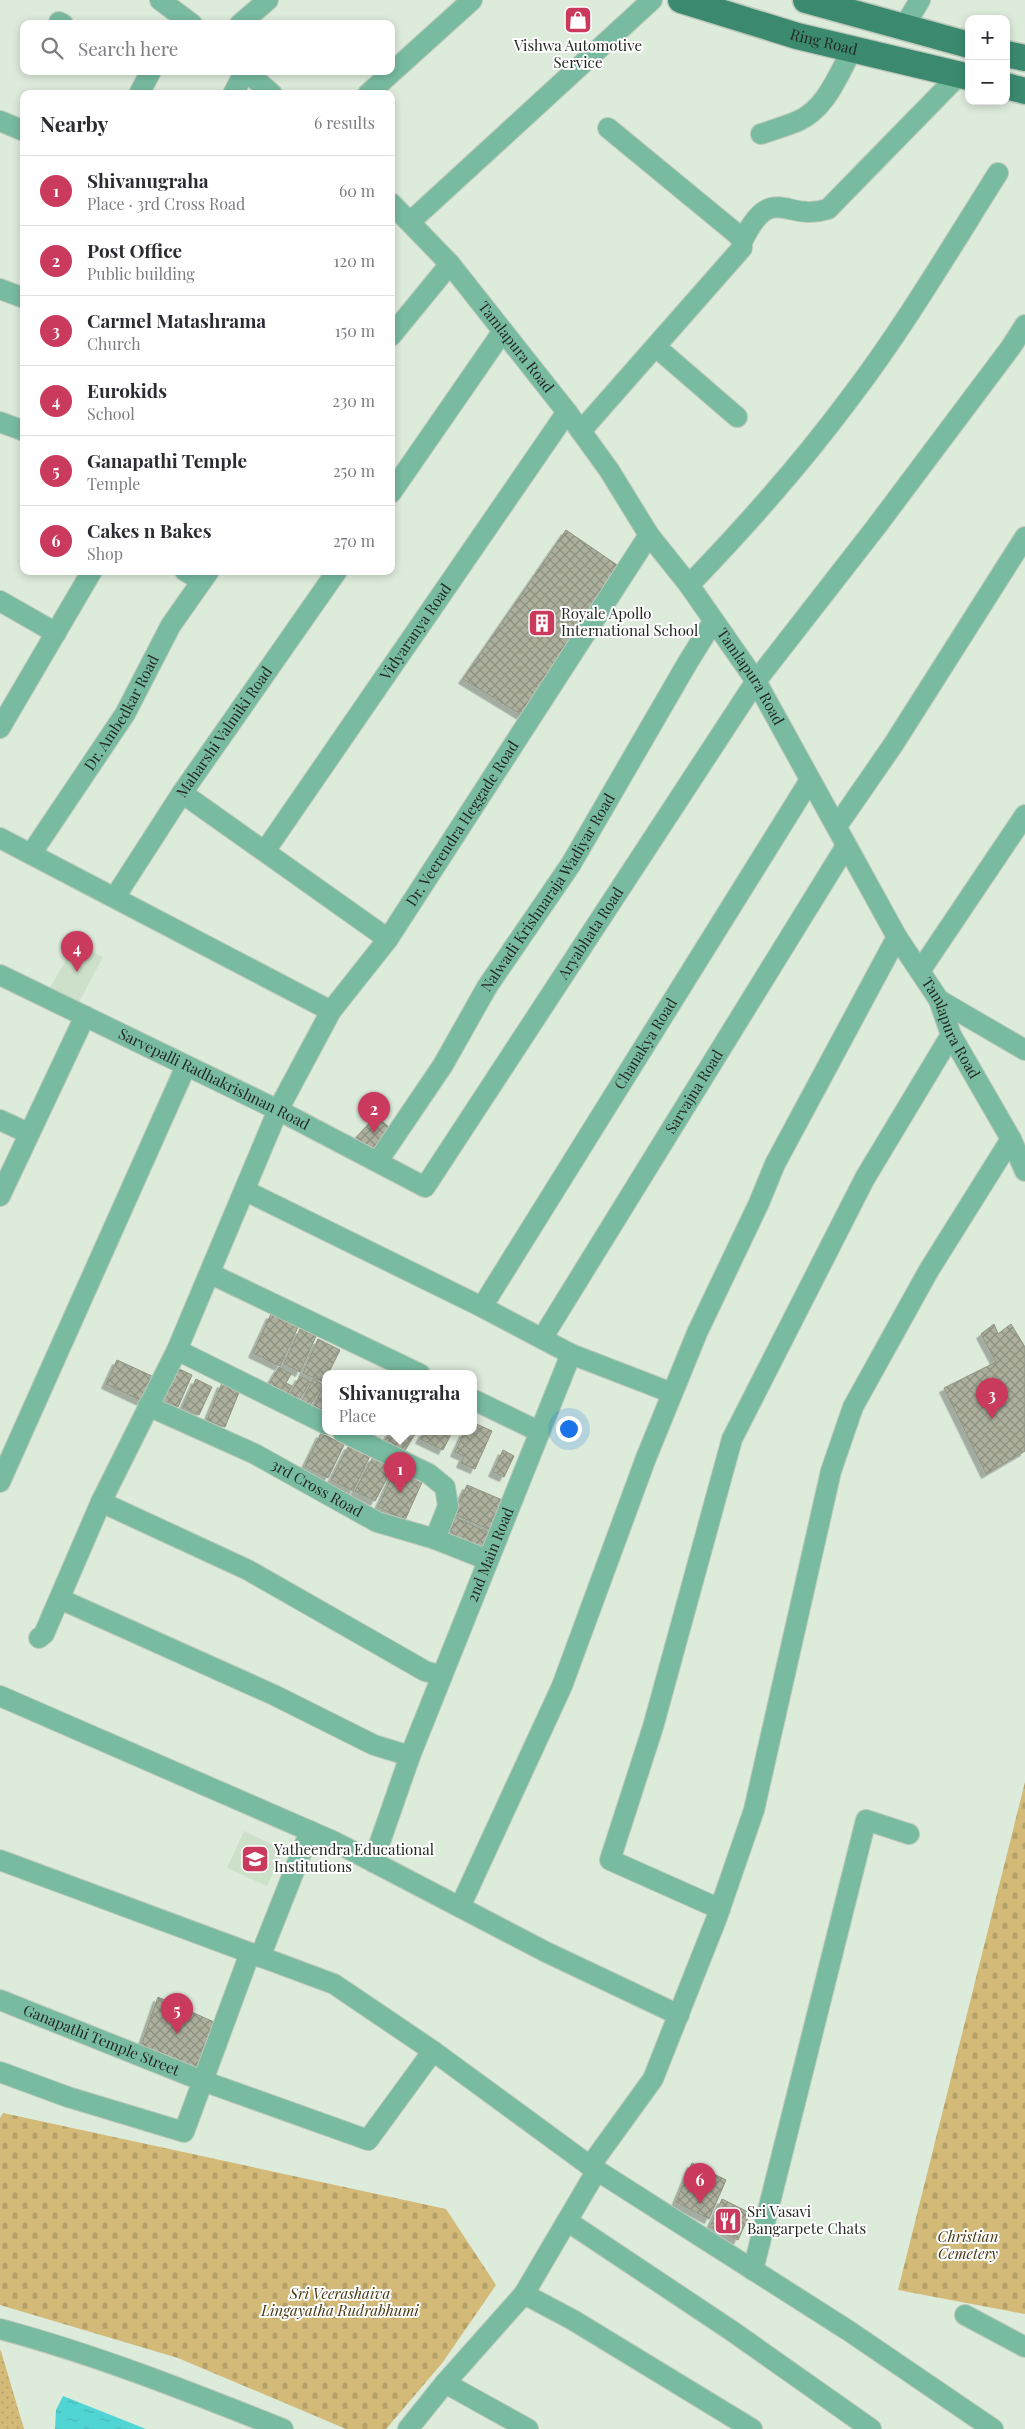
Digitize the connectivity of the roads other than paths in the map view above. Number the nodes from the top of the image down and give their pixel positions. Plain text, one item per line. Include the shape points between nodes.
1 (160, 0) edge
2 (268, 0) edge
3 (472, 0) edge
4 (652, 0) edge
5 (681, 0) edge
6 (806, 0) edge
7 (920, 0) edge
8 (181, 20) edge
9 (245, 20) edge
10 (904, 28) junction
11 (965, 44) edge
12 (852, 50) junction
13 (1010, 55) edge
14 (1025, 58) edge
15 (395, 70) edge
16 (149, 75) edge
17 (244, 75) edge
18 (251, 75) edge
19 (389, 75) edge
20 (964, 76) edge
21 (1010, 87) edge
22 (141, 90) edge
23 (235, 90) edge
24 (267, 90) edge
25 (372, 90) edge
26 (1025, 91) edge
27 (0, 120) edge
28 (608, 128) dead end
29 (20, 129) edge
30 (761, 134) dead end
31 (998, 173) dead end
32 (395, 207) edge
33 (410, 222) junction
34 (742, 242) junction
35 (450, 264) junction
36 (0, 290) edge
37 (20, 297) edge
38 (1025, 325) edge
39 (395, 331) edge
40 (503, 332) junction
41 (656, 347) junction
42 (567, 412) junction
43 (738, 417) dead end
44 (0, 422) edge
45 (20, 430) edge
46 (581, 431) junction
47 (395, 487) edge
48 (648, 535) junction
49 (1025, 537) edge
50 (90, 575) edge
51 (197, 575) edge
52 (334, 575) edge
53 (689, 585) junction
54 (0, 601) edge
55 (714, 622) junction
56 (56, 633) junction
57 (756, 681) junction
58 (0, 728) edge
59 (810, 780) junction
60 (182, 793) junction
61 (1025, 815) edge
62 (837, 826) junction
63 (0, 838) edge
64 (846, 846) junction
65 (265, 851) junction
66 (31, 854) junction
67 (115, 897) junction
68 (896, 937) junction
69 (388, 939) junction
70 (920, 972) junction
71 (0, 975) edge
72 (939, 1000) junction
73 (331, 1011) junction
74 (85, 1016) junction
75 (952, 1035) junction
76 (1025, 1050) edge
77 (186, 1066) junction
78 (278, 1110) junction
79 (0, 1120) edge
80 (28, 1133) junction
81 (1017, 1140) edge
82 (378, 1161) junction
83 (1025, 1171) edge
84 (425, 1187) joint
85 (246, 1191) junction
86 (0, 1196) edge
87 (211, 1274) junction
88 (482, 1307) junction
89 (543, 1338) junction
90 (177, 1350) junction
91 (571, 1354) junction
92 (412, 1370) edge
93 (672, 1394) junction
94 (477, 1401) edge
95 (148, 1406) junction
96 (322, 1422) edge
97 (540, 1432) junction
98 (349, 1435) edge
99 (0, 1482) edge
100 (101, 1502) junction
101 (435, 1540) junction
102 (488, 1560) junction
103 (60, 1598) junction
104 (39, 1638) dead end
105 (442, 1676) junction
106 (0, 1696) edge
107 (410, 1756) junction
108 (310, 1831) junction
109 (909, 1834) dead end
110 (0, 1860) edge
111 (373, 1862) junction
112 (460, 1906) junction
113 (720, 1909) junction
114 (255, 1955) junction
115 (0, 2000) edge
116 (679, 2016) junction
117 (433, 2051) junction
118 (0, 2072) edge
119 (203, 2081) junction
120 (594, 2168) junction
121 (567, 2221) junction
122 (753, 2270) junction
123 (524, 2294) junction
124 (965, 2315) dead end
125 (0, 2329) edge
126 (1025, 2347) edge
127 (445, 2383) junction
128 (283, 2429) edge
129 (408, 2429) edge
130 (528, 2429) edge
131 (752, 2429) edge
132 (871, 2429) edge
133 (993, 2429) edge

1 - 8 street
2 - 9 street
3 - 15 street
4 - 33 street
5 - 12 main road, Ring Road
6 - 10 main road
7 - 10 street
10 - 11 main road
12 - 20 main road, Ring Road
12 - 30 street via 818,107 800,120
13 - 14 main road
16 - 22 street
17 - 23 street
18 - 24 street
19 - 25 street
20 - 34 street via 828,209 810,212 775,207 765,210 757,216
21 - 26 main road
27 - 29 street
28 - 34 street via 738,235
31 - 53 street via 924,292 850,398 753,518
32 - 33 street, Tamlapura Road
33 - 35 street, Tamlapura Road
34 - 41 street via 738,255
35 - 39 street
35 - 40 street, Tamlapura Road
36 - 37 street
38 - 57 street, Aryabhata Road via 876,527
40 - 42 street, Tamlapura Road
40 - 47 street
41 - 43 street
41 - 46 street
42 - 46 street, Tamlapura Road
42 - 65 street, Vidyaranya Road
44 - 45 street
46 - 48 street, Tamlapura Road
48 - 53 street, Tamlapura Road
48 - 69 street, Dr. Veerendra Heggade Road
49 - 62 street via 899,736
50 - 56 street
51 - 66 street, Dr. Ambedkar Road via 125,714
52 - 60 street, Maharshi Valmiki Road
53 - 55 street, Tamlapura Road
54 - 56 street
55 - 57 street, Tamlapura Road
55 - 82 street, Nalwadi Krishnaraja Wadiyar Road via 571,864 487,987 443,1065
56 - 58 street
57 - 59 street, Tamlapura Road
57 - 84 street, Aryabhata Road
59 - 62 street, Tamlapura Road
59 - 88 street, Chanakya Road
60 - 65 street
60 - 67 street, Maharshi Valmiki Road
61 - 70 street
62 - 64 street, Tamlapura Road
63 - 66 street
64 - 68 street, Tamlapura Road
64 - 89 street, Sarvajna Road
65 - 69 street
66 - 67 street
67 - 73 street
68 - 70 street, Tamlapura Road
68 - 93 street via 775,1164
69 - 73 street, Dr. Veerendra Heggade Road
70 - 72 street, Tamlapura Road
71 - 74 street, Sarvepalli Radhakrishnan Road
72 - 75 street, Tamlapura Road
72 - 76 street
73 - 78 street, Dr. Veerendra Heggade Road
74 - 77 street, Sarvepalli Radhakrishnan Road
74 - 80 street
75 - 81 street, Tamlapura Road
75 - 113 street via 865,1178 732,1440 653,1728 610,1860
77 - 78 street, Sarvepalli Radhakrishnan Road
77 - 99 street
78 - 82 street, Sarvepalli Radhakrishnan Road
78 - 85 street, Dr. Veerendra Heggade Road
79 - 80 street
80 - 86 street
81 - 83 street, Tamlapura Road
81 - 113 street via 929,1270 853,1407 831,1471 754,1810
82 - 84 street, Sarvepalli Radhakrishnan Road
85 - 87 street, Dr. Veerendra Heggade Road
85 - 88 street
87 - 90 street, Dr. Veerendra Heggade Road
87 - 92 street
88 - 89 street
89 - 91 street
90 - 95 street, Dr. Veerendra Heggade Road
90 - 96 street
91 - 93 street
91 - 97 street, 2nd Main Road
93 - 112 street via 562,1686
94 - 97 street
95 - 100 street, Dr. Veerendra Heggade Road
95 - 101 street, 3rd Cross Road via 255,1454 377,1522
97 - 102 street, 2nd Main Road
98 - 101 street via 429,1474 445,1487 448,1506
100 - 103 street, Dr. Veerendra Heggade Road
100 - 105 street via 248,1570 426,1671
101 - 102 street, 3rd Cross Road
102 - 105 street, 2nd Main Road
103 - 104 street, Dr. Veerendra Heggade Road via 44,1634
103 - 107 street via 274,1695 374,1746
105 - 107 street, 2nd Main Road
106 - 108 street
107 - 111 street, 2nd Main Road
108 - 111 street
108 - 114 street
109 - 122 street via 866,1820
110 - 114 street
111 - 112 street
112 - 116 street via 546,1952
113 - 116 street
114 - 117 street via 334,1984
114 - 119 street
115 - 119 street, Ganapathi Temple Street
116 - 120 street via 653,2079
117 - 119 street, Ganapathi Temple Street via 368,2140
117 - 120 street
118 - 119 street via 68,2097 184,2132
120 - 121 street
120 - 122 street
121 - 123 street
121 - 132 street
122 - 133 street
123 - 127 street
123 - 131 street via 573,2320
124 - 126 street
125 - 128 street via 50,2342
127 - 129 street
127 - 130 street

